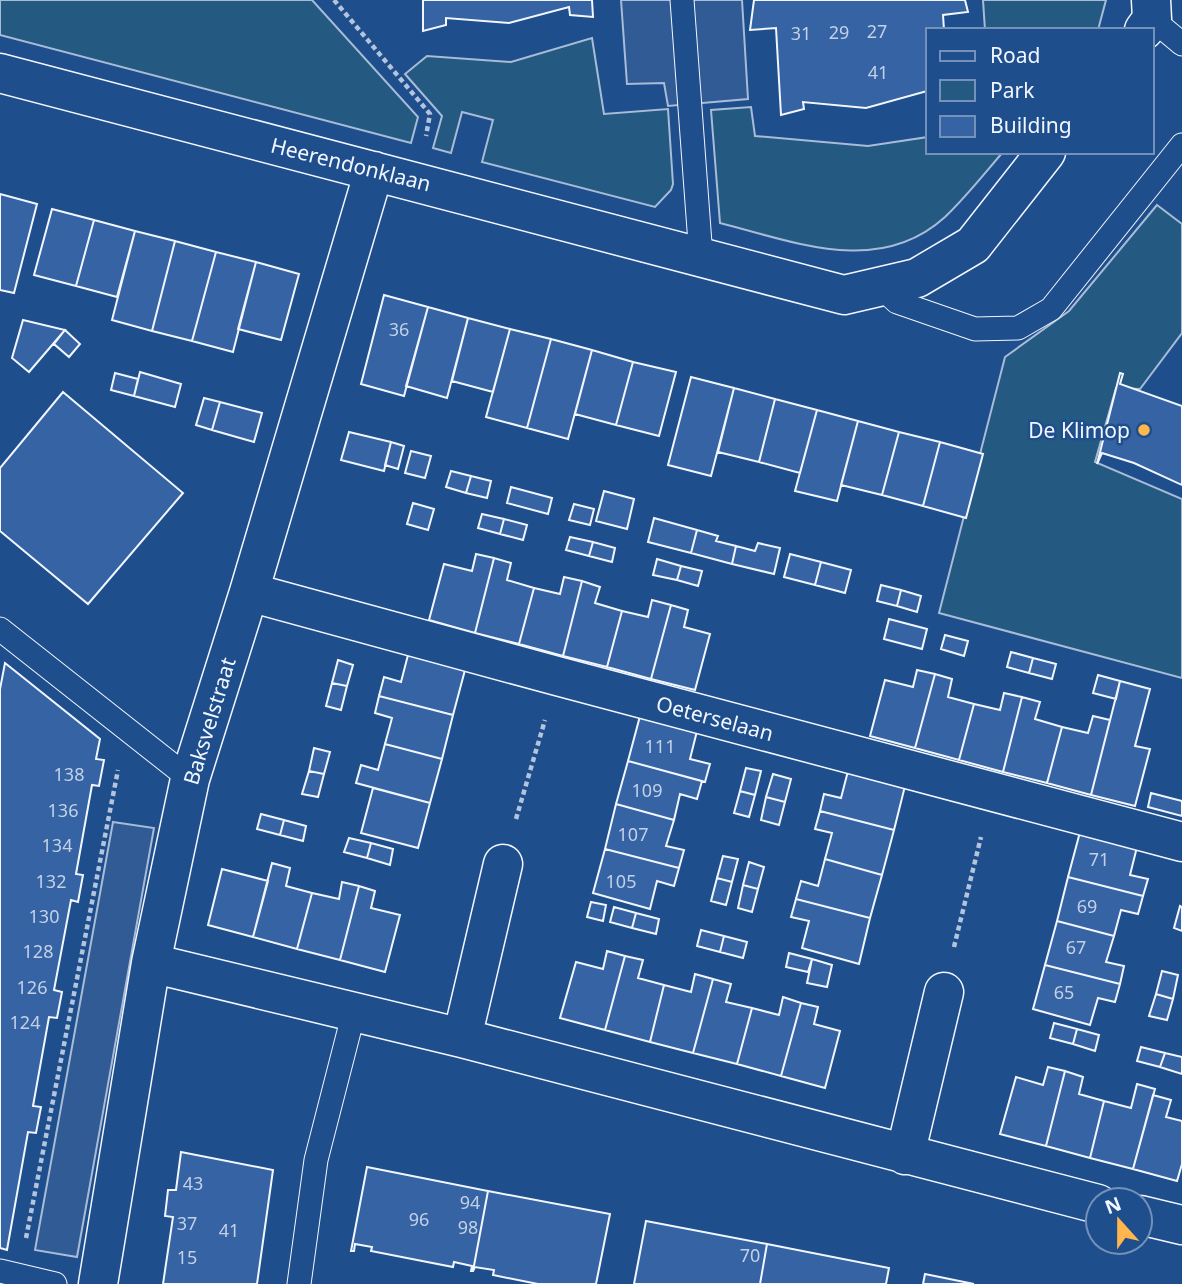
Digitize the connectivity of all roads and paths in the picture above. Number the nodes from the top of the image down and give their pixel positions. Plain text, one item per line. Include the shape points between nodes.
1 (334, 0) edge
2 (682, 0) edge
3 (1149, 16) edge
4 (1182, 44) edge
5 (0, 73) edge
6 (1182, 145) edge
7 (1044, 154) edge
8 (374, 171) junction
9 (418, 182) junction
10 (701, 257) junction
11 (881, 287) junction
12 (249, 592) junction
13 (0, 629) edge
14 (557, 676) junction
15 (126, 729) junction
16 (190, 779) junction
17 (992, 792) junction
18 (1182, 842) edge
19 (503, 864) joint
20 (151, 962) junction
21 (944, 992) joint
22 (354, 1012) junction
23 (462, 1038) junction
24 (905, 1154) junction
25 (1084, 1200) edge
26 (1154, 1218) edge
27 (1182, 1225) edge
28 (9, 1272) edge
29 (55, 1284) edge
30 (98, 1284) edge
31 (299, 1284) edge

1 - 9 path via 430,114
2 - 10 lane
3 - 4 lane
5 - 8 street, Heerendonklaan
6 - 11 lane via 1051,309 1018,328 975,329 897,302
7 - 11 street, Heerendonklaan via 973,245 917,278
8 - 9 street, Heerendonklaan
8 - 12 street, Baksvelstraat
9 - 10 street, Heerendonklaan
10 - 11 street, Heerendonklaan via 844,295
12 - 14 street, Oeterselaan
12 - 16 street, Baksvelstraat
13 - 15 lane
14 - 17 street, Oeterselaan
14 - 19 path
15 - 16 lane
15 - 28 path
16 - 20 street, Baksvelstraat
17 - 18 street, Oeterselaan
17 - 21 path
19 - 23 street
20 - 22 street
20 - 30 street, Baksvelstraat
21 - 24 street
22 - 23 street
22 - 31 lane via 316,1160
23 - 24 street
24 - 25 street
26 - 27 street
28 - 29 lane

